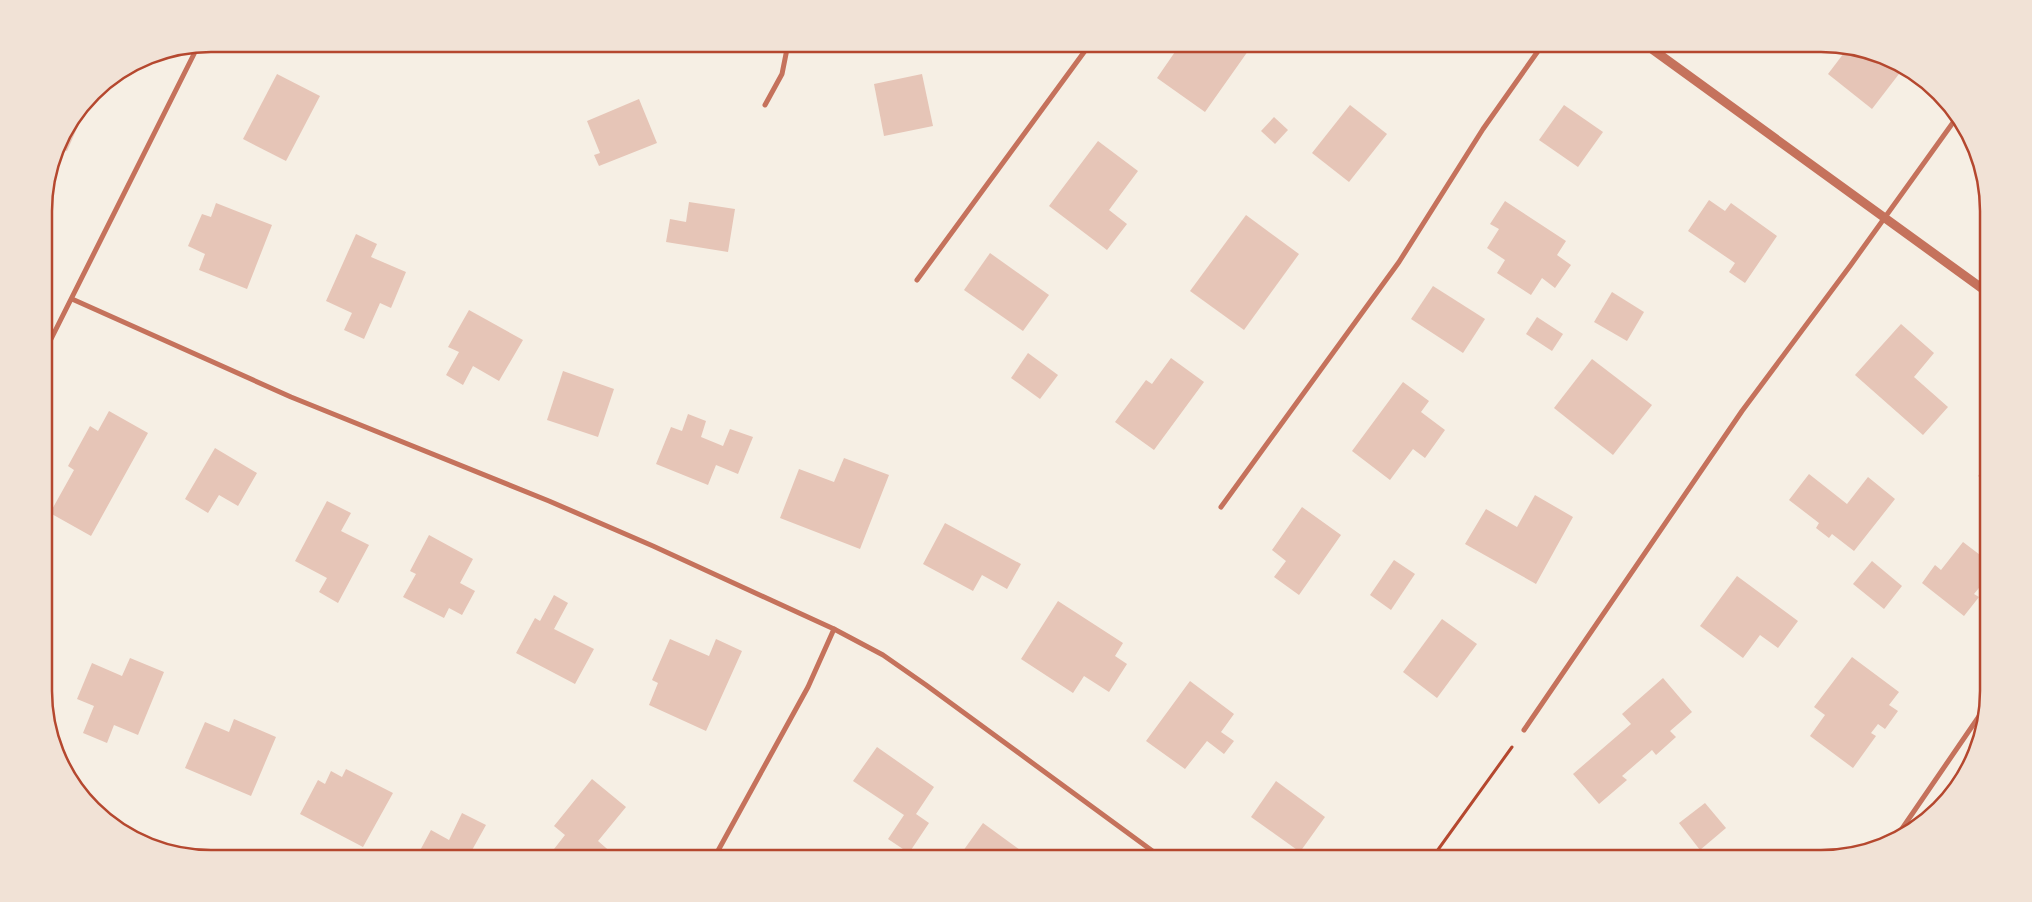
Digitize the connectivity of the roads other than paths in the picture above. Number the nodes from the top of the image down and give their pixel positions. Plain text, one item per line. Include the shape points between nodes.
1 (786, 52) edge
2 (1084, 52) edge
3 (1537, 52) edge
4 (1656, 52) edge
5 (194, 54) edge
6 (765, 105) dead end
7 (1952, 123) edge
8 (1884, 217) junction
9 (917, 280) dead end
10 (1980, 287) edge
11 (72, 299) junction
12 (53, 336) edge
13 (1221, 506) dead end
14 (834, 629) junction
15 (1976, 721) edge
16 (1524, 730) road end
17 (1904, 826) edge
18 (1150, 849) edge
19 (719, 850) edge

1 - 6 street via 782,74
2 - 9 street
3 - 13 street via 1483,129 1399,262
4 - 8 street
5 - 11 street
7 - 8 street
8 - 10 street
8 - 16 street via 1742,411
11 - 12 street
11 - 14 street via 282,393 653,546
14 - 18 street via 883,655
14 - 19 street via 808,687
15 - 17 street

